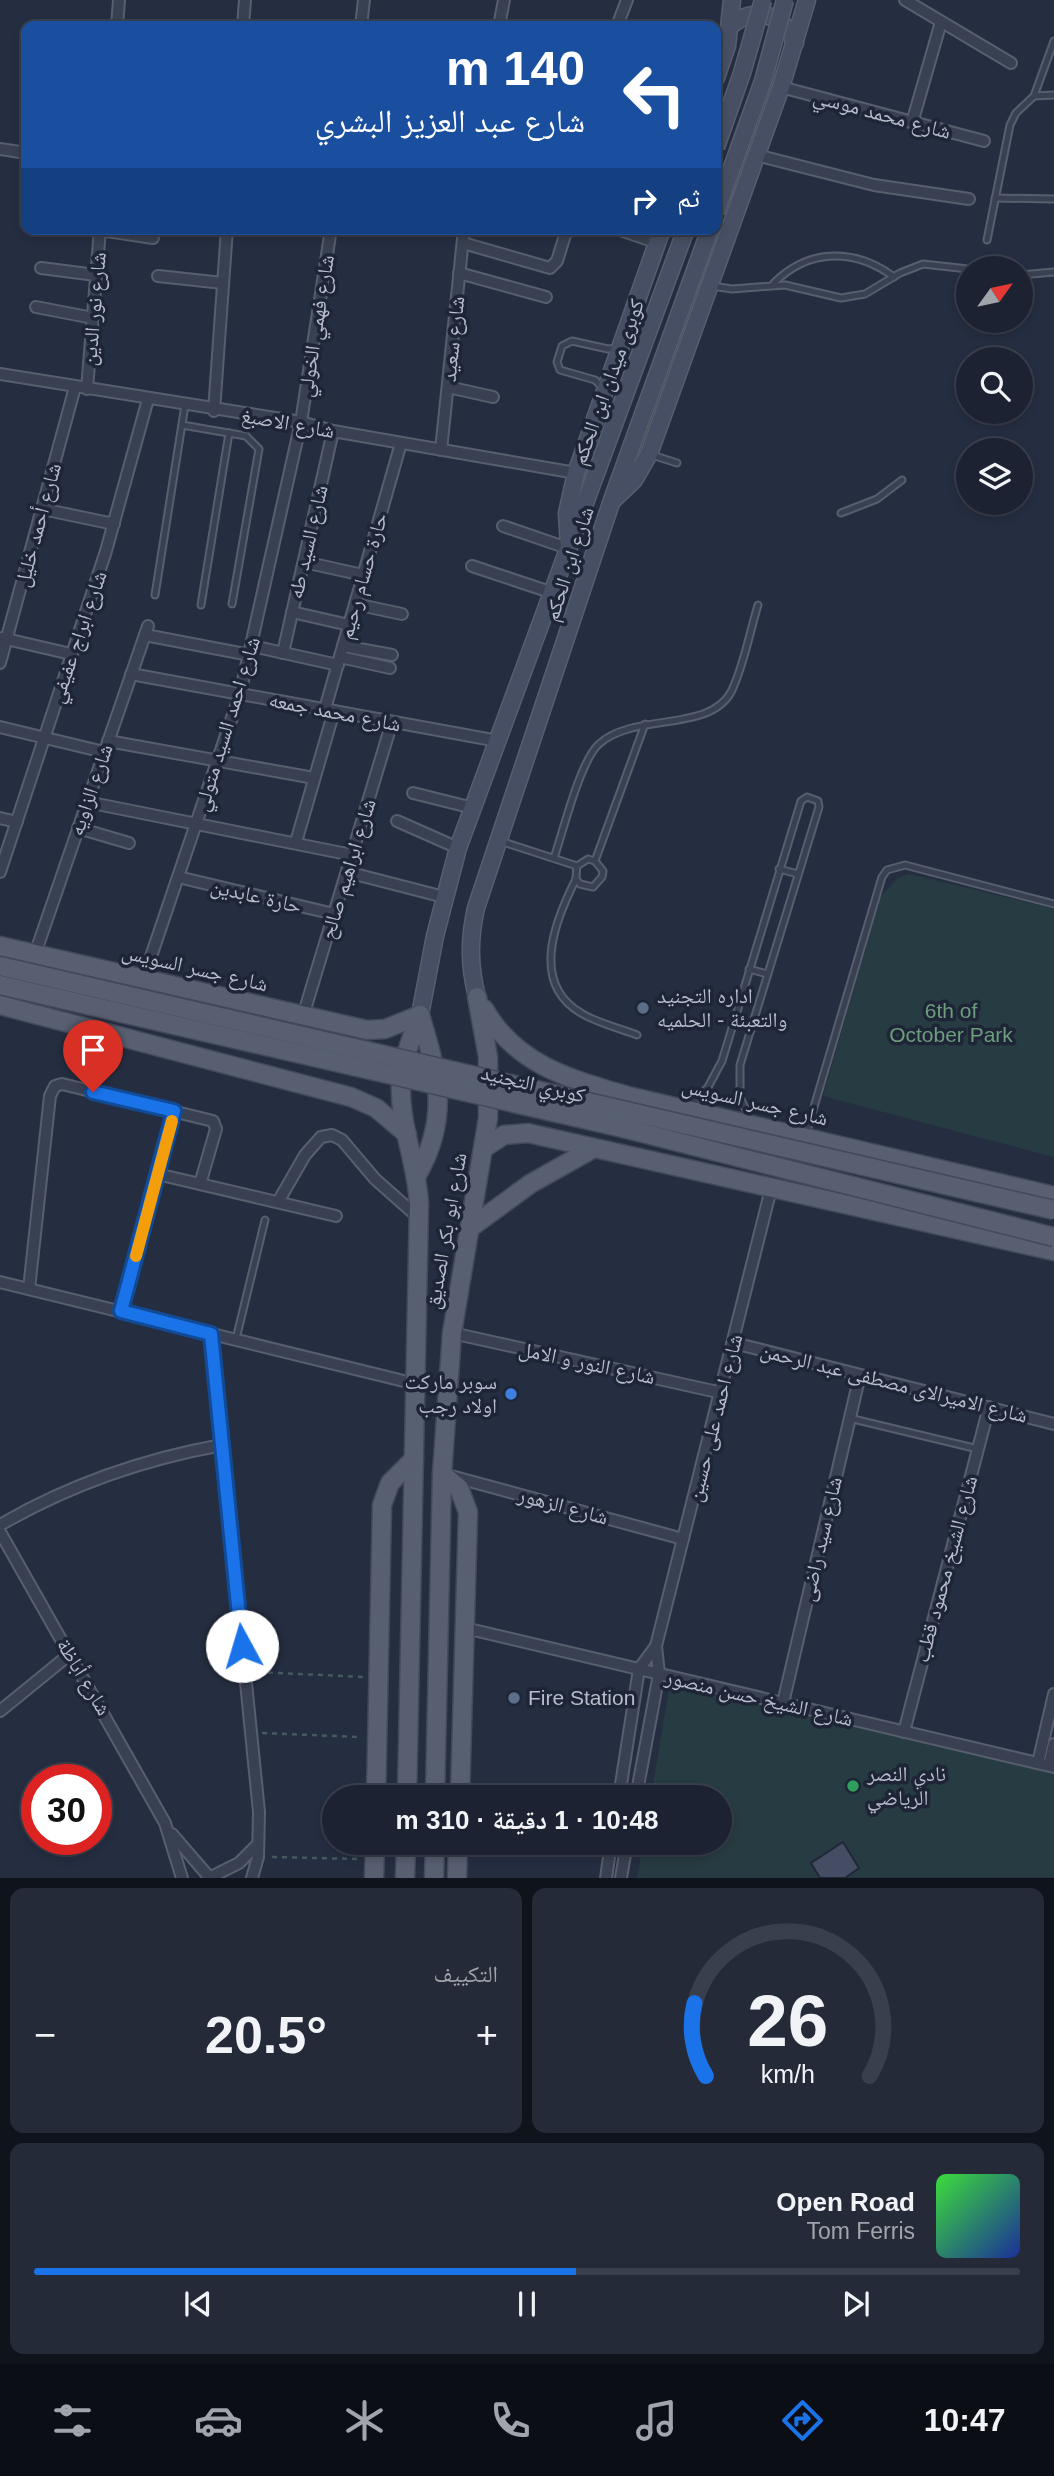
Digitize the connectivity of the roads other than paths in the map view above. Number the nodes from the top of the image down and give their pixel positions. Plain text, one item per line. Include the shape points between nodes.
1 (119, 0) edge
2 (245, 0) edge
3 (364, 0) edge
4 (503, 0) edge
5 (627, 0) edge
6 (732, 0) edge
7 (764, 0) edge
8 (785, 0) edge
9 (807, 0) edge
10 (905, 0) edge
11 (117, 21) edge
12 (243, 21) edge
13 (361, 21) edge
14 (500, 21) edge
15 (619, 21) edge
16 (941, 22) junction
17 (730, 26) junction
18 (1054, 41) edge
19 (795, 43) junction
20 (721, 59) edge
21 (1011, 63) dead end
22 (781, 87) junction
23 (1054, 95) edge
24 (1034, 96) junction
25 (912, 123) junction
26 (721, 133) edge
27 (984, 141) dead end
28 (0, 149) edge
29 (21, 152) edge
30 (756, 155) junction
31 (721, 198) edge
32 (995, 198) junction
33 (969, 199) dead end
34 (1054, 199) edge
35 (100, 235) edge
36 (133, 235) edge
37 (227, 235) edge
38 (330, 235) edge
39 (464, 235) edge
40 (565, 235) edge
41 (684, 235) edge
42 (708, 235) edge
43 (660, 236) edge
44 (153, 238) dead end
45 (987, 240) dead end
46 (463, 243) junction
47 (41, 268) dead end
48 (956, 268) edge
49 (1054, 272) edge
50 (460, 273) junction
51 (1033, 274) edge
52 (96, 275) junction
53 (158, 276) dead end
54 (894, 277) junction
55 (223, 283) junction
56 (774, 284) junction
57 (710, 285) junction
58 (546, 298) dead end
59 (36, 307) dead end
60 (93, 318) junction
61 (621, 346) junction
62 (0, 374) edge
63 (448, 387) junction
64 (81, 388) junction
65 (604, 391) junction
66 (493, 397) dead end
67 (148, 399) junction
68 (185, 405) junction
69 (214, 411) junction
70 (301, 422) junction
71 (182, 425) junction
72 (333, 431) junction
73 (229, 433) junction
74 (401, 443) junction
75 (441, 450) junction
76 (649, 454) junction
77 (677, 463) dead end
78 (576, 472) junction
79 (902, 480) dead end
80 (612, 500) junction
81 (42, 509) junction
82 (841, 513) dead end
83 (114, 524) junction
84 (503, 526) dead end
85 (570, 549) junction
86 (304, 562) junction
87 (471, 566) dead end
88 (363, 575) junction
89 (554, 593) junction
90 (155, 595) dead end
91 (232, 604) dead end
92 (355, 604) junction
93 (201, 605) dead end
94 (758, 605) dead end
95 (292, 612) junction
96 (402, 614) dead end
97 (349, 625) junction
98 (3, 638) edge
99 (251, 650) junction
100 (283, 653) junction
101 (71, 654) junction
102 (392, 655) dead end
103 (341, 656) junction
104 (0, 663) edge
105 (390, 668) dead end
106 (131, 674) junction
107 (240, 694) junction
108 (329, 710) junction
109 (392, 722) junction
110 (645, 724) junction
111 (0, 727) edge
112 (44, 738) junction
113 (108, 741) junction
114 (498, 741) junction
115 (104, 752) junction
116 (218, 761) junction
117 (314, 778) junction
118 (413, 793) dead end
119 (87, 802) junction
120 (474, 808) junction
121 (0, 818) edge
122 (397, 821) dead end
123 (16, 822) junction
124 (197, 823) junction
125 (78, 828) junction
126 (499, 840) junction
127 (296, 842) junction
128 (129, 843) dead end
129 (458, 848) junction
130 (352, 855) junction
131 (554, 858) junction
132 (595, 861) junction
133 (577, 866) junction
134 (779, 869) junction
135 (0, 872) edge
136 (347, 872) junction
137 (798, 874) junction
138 (178, 877) junction
139 (576, 879) junction
140 (444, 897) junction
141 (1054, 904) edge
142 (334, 914) junction
143 (0, 946) edge
144 (35, 954) junction
145 (0, 966) edge
146 (749, 969) junction
147 (767, 974) junction
148 (143, 980) junction
149 (0, 985) edge
150 (477, 997) junction
151 (0, 1005) edge
152 (270, 1009) junction
153 (420, 1015) junction
154 (303, 1016) junction
155 (637, 1035) dead end
156 (259, 1073) junction
157 (628, 1096) junction
158 (687, 1109) junction
159 (174, 1111) junction
160 (754, 1125) junction
161 (408, 1135) junction
162 (805, 1137) junction
163 (484, 1148) junction
164 (594, 1149) junction
165 (617, 1154) junction
166 (157, 1174) junction
167 (417, 1175) junction
168 (200, 1184) junction
169 (771, 1189) junction
170 (1054, 1196) edge
171 (278, 1202) junction
172 (1054, 1210) edge
173 (336, 1216) dead end
174 (419, 1218) junction
175 (265, 1220) dead end
176 (470, 1228) junction
177 (1054, 1237) edge
178 (1054, 1251) edge
179 (0, 1282) edge
180 (29, 1289) junction
181 (121, 1311) junction
182 (452, 1333) junction
183 (211, 1334) junction
184 (236, 1340) junction
185 (734, 1343) junction
186 (860, 1375) junction
187 (416, 1384) junction
188 (722, 1393) junction
189 (989, 1407) junction
190 (849, 1418) junction
191 (1054, 1424) edge
192 (222, 1445) junction
193 (978, 1449) junction
194 (414, 1459) junction
195 (442, 1474) junction
196 (0, 1525) edge
197 (0, 1532) edge
198 (684, 1539) junction
199 (465, 1628) junction
200 (656, 1646) junction
201 (70, 1654) junction
202 (639, 1669) junction
203 (659, 1674) junction
204 (1054, 1694) edge
205 (782, 1703) junction
206 (0, 1711) edge
207 (1052, 1712) edge
208 (904, 1732) junction
209 (1054, 1744) edge
210 (1047, 1765) edge
211 (376, 1785) edge
212 (407, 1785) edge
213 (435, 1785) edge
214 (460, 1785) edge
215 (621, 1785) edge
216 (638, 1785) edge
217 (165, 1823) junction
218 (258, 1844) junction
219 (406, 1855) edge
220 (435, 1855) edge
221 (458, 1855) edge
222 (609, 1855) edge
223 (625, 1855) edge
224 (210, 1877) edge
225 (182, 1878) edge
226 (252, 1878) edge
227 (405, 1878) edge
228 (434, 1878) edge
229 (457, 1878) edge
230 (606, 1878) edge
231 (621, 1878) edge

1 - 11 street
2 - 12 street
3 - 13 street
4 - 14 street
5 - 15 street
6 - 17 main road
7 - 26 main road, bridge
8 - 31 main road, bridge via 763,81
9 - 19 main road, شارع ابن الحكم
10 - 16 street
16 - 21 street
16 - 25 street
17 - 19 main road via 744,16 767,15 788,28
17 - 20 main road
18 - 24 lane
19 - 22 main road, شارع ابن الحكم
22 - 25 street, شارع محمد موسي
22 - 30 main road, شارع ابن الحكم
23 - 24 lane
24 - 32 lane via 1010,125
25 - 27 street, شارع محمد موسي
28 - 29 street
30 - 33 street via 874,185
30 - 57 main road, شارع ابن الحكم
32 - 34 lane
32 - 45 lane
35 - 52 street, شارع نور الدين
36 - 44 street
37 - 55 street
38 - 70 street, شارع فهمي الخولي
39 - 46 street, شارع سعيد
40 - 46 street via 550,268
41 - 85 main road, كوبرى ميدان ابن الحكم
42 - 80 main road, كوبرى ميدان ابن الحكم
43 - 61 main road, شارع ابن الحكم
46 - 50 street, شارع سعيد
47 - 52 street
48 - 54 lane via 923,264
49 - 51 lane
50 - 58 street
50 - 63 street, شارع سعيد
52 - 60 street, شارع نور الدين
53 - 55 street
54 - 56 lane via 865,294 841,298
54 - 56 lane via 871,262 838,254 800,264
55 - 69 street
56 - 57 lane via 732,289
57 - 76 main road, شارع ابن الحكم
59 - 60 street
60 - 64 street, شارع نور الدين
61 - 65 main road, شارع ابن الحكم
61 - 65 lane via 608,349 572,341 562,346 557,362 560,369 595,380
62 - 64 street, شارع الاصبغ
63 - 66 street
63 - 75 street, شارع سعيد
64 - 67 street, شارع الاصبغ
64 - 81 street, شارع أحمد خليل
65 - 78 main road, شارع ابن الحكم
67 - 68 street, شارع الاصبغ
67 - 83 street, شارع ابراج عفيفي
68 - 69 street, شارع الاصبغ
68 - 71 lane
69 - 70 street, شارع الاصبغ
70 - 72 street, شارع الاصبغ
70 - 99 street, شارع احمد السيد متولي
71 - 73 lane
71 - 90 lane
72 - 74 street, شارع الاصبغ
72 - 86 street, شارع السيد طه
73 - 91 lane via 252,439 259,449
73 - 93 lane
74 - 75 street, شارع الاصبغ
74 - 88 street, حارة حسام رحيم
75 - 78 street, شارع الاصبغ
76 - 77 lane
76 - 80 main road, شارع ابن الحكم via 634,480
78 - 85 main road, شارع ابن الحكم via 567,513
79 - 82 lane via 877,499
80 - 126 main road, شارع ابن الحكم
81 - 83 street
81 - 98 street, شارع أحمد خليل
83 - 101 street, شارع ابراج عفيفي
84 - 85 street
85 - 89 main road, شارع ابن الحكم
86 - 88 street
86 - 95 street, شارع السيد طه
87 - 89 street
88 - 92 street, حارة حسام رحيم
89 - 114 main road, شارع ابن الحكم
92 - 96 street
92 - 97 street, حارة حسام رحيم
94 - 110 lane via 731,693 719,706 696,717
95 - 97 street
95 - 100 street, شارع السيد طه
97 - 103 street, حارة حسام رحيم
98 - 101 street
98 - 104 street, شارع أحمد خليل
99 - 100 street
99 - 106 street, شارع الزاويه via 146,631
99 - 107 street, شارع احمد السيد متولي
100 - 103 street
101 - 112 street, شارع ابراج عفيفي
102 - 103 street
103 - 105 street
103 - 108 street, حارة حسام رحيم
106 - 107 street, شارع محمد جمعه
106 - 113 street, شارع الزاويه
107 - 108 street, شارع محمد جمعه
107 - 116 street, شارع احمد السيد متولي
108 - 109 street, شارع محمد جمعه
108 - 117 street, حارة حسام رحيم
109 - 114 street, شارع محمد جمعه
109 - 130 street, شارع ابراهيم صالح
110 - 131 lane via 612,734 597,746 579,783
110 - 132 lane
111 - 112 street
112 - 115 street
112 - 123 street, شارع ابراج عفيفي
113 - 115 street, شارع الزاويه
113 - 116 street
114 - 120 main road, شارع ابن الحكم
115 - 119 street, شارع الزاويه
116 - 117 street
116 - 124 street, شارع احمد السيد متولي
117 - 127 street, حارة حسام رحيم
118 - 120 street
119 - 124 street
119 - 125 street, شارع الزاويه
120 - 129 main road, شارع ابن الحكم
121 - 123 street
122 - 129 street
123 - 135 street, شارع ابراج عفيفي
124 - 127 street
124 - 138 street, شارع احمد السيد متولي
125 - 128 street
125 - 144 street, شارع الزاويه
126 - 131 lane
126 - 150 main road, شارع ابن الحكم via 469,938
127 - 130 street
129 - 140 main road, شارع ابن الحكم
130 - 136 street, شارع ابراهيم صالح
131 - 133 lane
132 - 133 lane via 588,859
132 - 139 lane via 603,871 599,883 587,887
133 - 139 lane
134 - 137 lane
134 - 137 lane via 801,801 807,797 819,807
134 - 146 lane
136 - 140 street
136 - 142 street, شارع ابراهيم صالح
137 - 147 lane
138 - 142 street, حارة عابدين
138 - 148 street, شارع احمد السيد متولي
139 - 155 lane via 560,908 550,948 554,982 580,1013
140 - 153 main road, شارع ابن الحكم
141 - 162 lane via 905,865 887,870
142 - 154 street, شارع ابراهيم صالح
143 - 144 main road, شارع جسر السويس
144 - 148 main road, شارع جسر السويس
145 - 172 main road, كوبري التجنيد, bridge
146 - 147 lane
146 - 158 lane via 722,1061 708,1087
147 - 160 lane via 738,1081 740,1097
148 - 152 main road, شارع جسر السويس
149 - 177 main road, كوبري التجنيد, bridge via 623,1128
150 - 157 main road, شارع جسر السويس via 506,1040 538,1065
150 - 163 main road, شارع ابو بكر الصديق via 489,1067
151 - 156 main road
152 - 154 main road, شارع جسر السويس
152 - 156 main road via 279,1017 286,1039 278,1061
153 - 154 main road, شارع جسر السويس via 385,1029 367,1030
153 - 161 main road, شارع ابو بكر الصديق via 402,1071 402,1110
153 - 167 main road via 439,1093 434,1136
156 - 161 main road via 364,1102
157 - 158 main road, شارع جسر السويس
157 - 165 main road via 609,1122 608,1133
158 - 160 main road, شارع جسر السويس
159 - 166 street
159 - 168 street via 211,1119 216,1125
159 - 180 street via 62,1084 52,1089
160 - 162 main road, شارع جسر السويس
161 - 167 main road, شارع ابو بكر الصديق
162 - 170 main road, شارع جسر السويس
163 - 164 main road via 516,1133
163 - 176 main road, شارع ابو بكر الصديق
164 - 165 main road
164 - 176 main road via 530,1184
165 - 169 main road
166 - 168 street
166 - 181 street
167 - 174 main road, شارع ابو بكر الصديق
168 - 171 street
169 - 178 main road
169 - 185 street, شارع احمد على حسين
171 - 173 street
171 - 174 street via 305,1155 321,1137 332,1135
174 - 187 main road, شارع ابو بكر الصديق
175 - 184 lane
176 - 182 main road, شارع ابو بكر الصديق
179 - 180 street
180 - 181 street
181 - 183 street
182 - 188 street, شارع النور و الامل
182 - 195 main road, شارع ابو بكر الصديق
183 - 184 street
183 - 192 street
184 - 187 street
185 - 186 street, شارع الاميرالاى مصطفى عبد الرحمن
185 - 188 street, شارع احمد على حسين
186 - 189 street, شارع الاميرالاى مصطفى عبد الرحمن
186 - 190 street, شارع سيد راضى
187 - 194 main road, شارع ابو بكر الصديق
188 - 198 street, شارع احمد على حسين
189 - 191 street, شارع الاميرالاى مصطفى عبد الرحمن
189 - 193 street, شارع الشيخ محمود قطب
190 - 193 lane
190 - 205 street, شارع سيد راضى
192 - 196 street via 106,1476
192 - 218 street via 259,1812
193 - 208 street, شارع الشيخ محمود قطب
194 - 211 main road via 397,1473 382,1505
194 - 212 main road, شارع ابو بكر الصديق
195 - 198 street, شارع الزهور
195 - 199 main road via 459,1488 467,1504
195 - 213 main road, شارع ابو بكر الصديق
197 - 201 street, شارع أباظة
198 - 200 street, شارع احمد على حسين
199 - 202 street, شارع الشيخ حسن منصور
199 - 214 main road
200 - 202 street, شارع احمد على حسين
200 - 203 street, شارع احمد على حسين
201 - 206 street
201 - 217 street, شارع أباظة
202 - 203 street, شارع الشيخ حسن منصور
202 - 215 street, شارع احمد على حسين
203 - 205 street, شارع الشيخ حسن منصور
203 - 216 street, شارع احمد على حسين
204 - 207 street
205 - 208 street, شارع الشيخ حسن منصور
207 - 210 street
208 - 210 street, شارع الشيخ حسن منصور
209 - 210 street
217 - 224 street, شارع أباظة
217 - 225 street, شارع أباظة
218 - 224 street via 239,1863
218 - 226 street
219 - 227 main road
220 - 228 main road
221 - 229 main road
222 - 230 street
223 - 231 street

